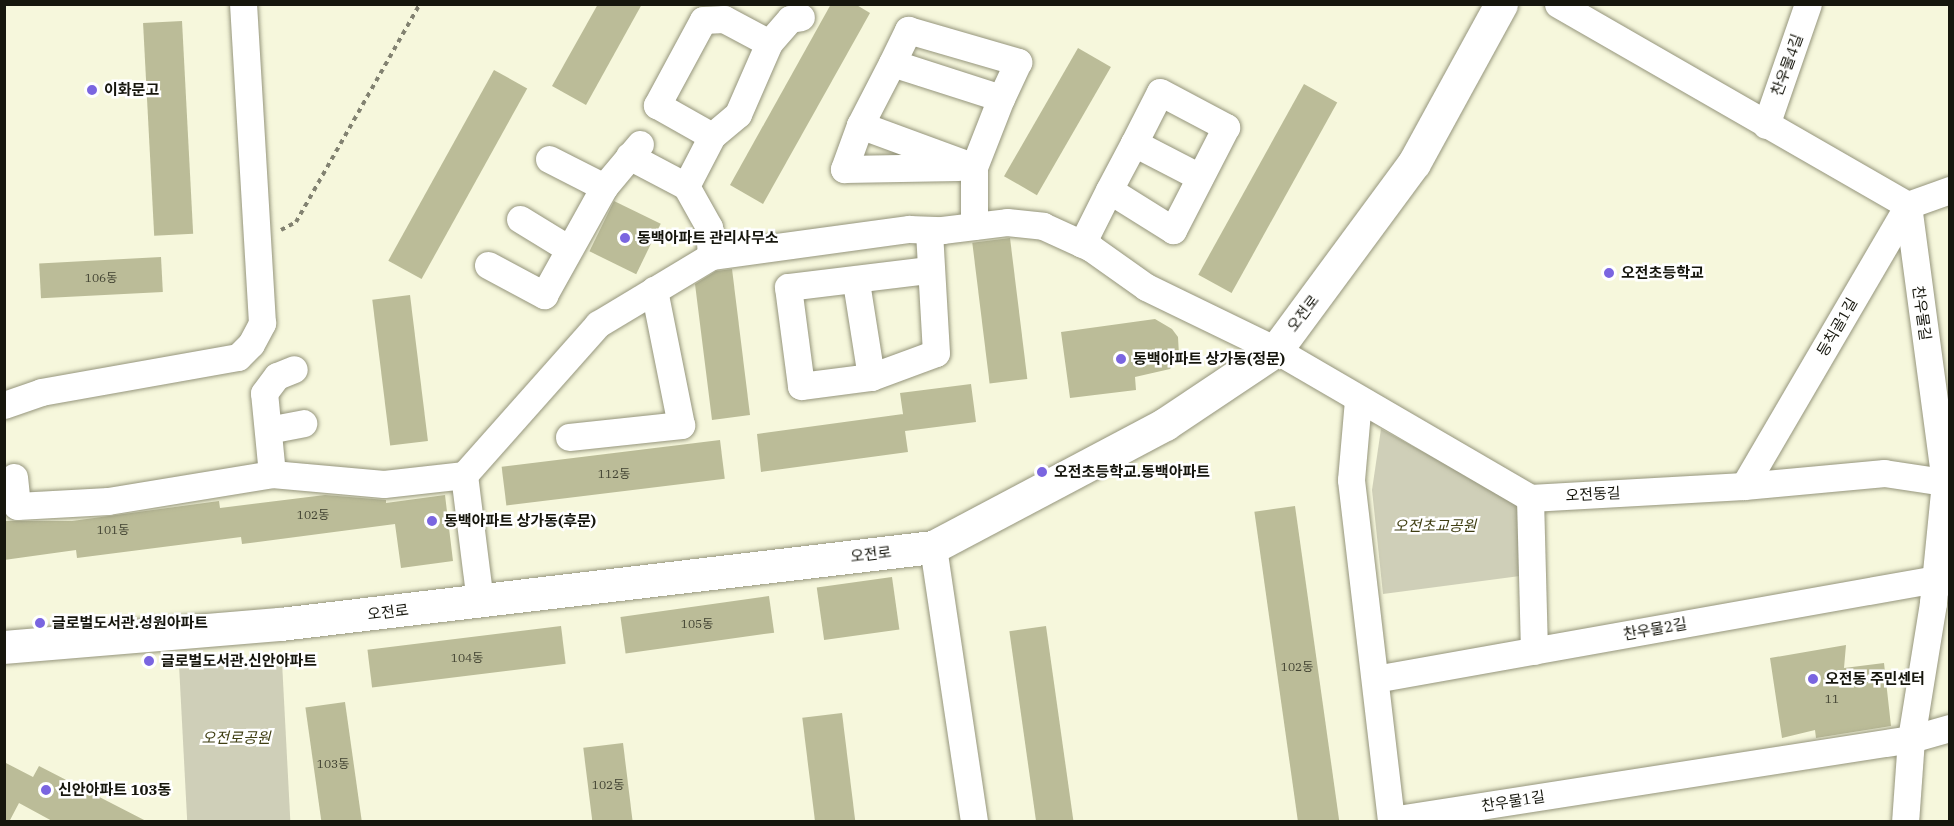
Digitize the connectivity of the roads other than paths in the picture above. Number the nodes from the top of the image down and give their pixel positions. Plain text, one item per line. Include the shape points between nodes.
1 (243, 4) edge
2 (1500, 4) edge
3 (1558, 4) edge
4 (1808, 4) edge
5 (801, 17) dead end
6 (769, 43) junction
7 (892, 63) junction
8 (1001, 98) junction
9 (860, 125) junction
10 (1766, 125) junction
11 (712, 136) junction
12 (1134, 143) junction
13 (549, 159) dead end
14 (974, 166) junction
15 (1200, 177) junction
16 (686, 186) junction
17 (604, 187) junction
18 (1109, 190) junction
19 (1950, 190) edge
20 (1908, 205) junction
21 (520, 219) dead end
22 (974, 226) junction
23 (929, 230) junction
24 (1082, 244) junction
25 (569, 249) junction
26 (711, 256) junction
27 (488, 265) dead end
28 (928, 270) junction
29 (856, 282) junction
30 (654, 290) junction
31 (1276, 350) junction
32 (294, 369) dead end
33 (871, 377) junction
34 (1942, 394) edge
35 (1358, 400) junction
36 (4, 405) edge
37 (303, 423) dead end
38 (268, 430) junction
39 (568, 437) dead end
40 (272, 474) junction
41 (464, 475) junction
42 (14, 477) dead end
43 (1947, 483) edge
44 (1744, 486) junction
45 (1530, 498) junction
46 (933, 547) junction
47 (1943, 580) edge
48 (480, 601) junction
49 (4, 647) edge
50 (1534, 651) junction
51 (1375, 679) junction
52 (1950, 728) edge
53 (1911, 739) junction
54 (974, 822) edge
55 (1905, 822) edge

1 - 36 street via 262,323 251,344 238,357 41,392
2 - 31 street, 오전로 via 1414,164
3 - 10 street
4 - 10 street, 찬우물4길
5 - 6 street via 790,19
6 - 11 street via 738,114
6 - 11 street via 724,19 703,20 657,105
7 - 8 street
7 - 8 street via 908,30 1018,62
7 - 9 street
8 - 14 street
9 - 14 street
9 - 14 street via 844,169
10 - 20 street
11 - 16 street
12 - 15 street
12 - 15 street via 1160,92 1226,127
12 - 18 street
13 - 17 street
14 - 22 street
15 - 18 street via 1173,230
16 - 17 street via 634,150
16 - 26 street via 709,227
17 - 25 street
18 - 24 street
19 - 20 street
20 - 34 street, 찬우물길
20 - 44 street, 등칙골1길
21 - 25 street
22 - 23 street
22 - 24 street via 1007,222 1043,226
23 - 26 street via 909,229
23 - 28 street
24 - 31 street via 1146,287
25 - 27 street via 544,295
26 - 30 street
28 - 29 street
28 - 33 street via 936,353
29 - 33 street
29 - 33 street via 788,287 801,386
30 - 39 street via 681,425
30 - 41 street via 598,324
31 - 35 street
31 - 46 street, 오전로 via 1165,424
32 - 38 street via 277,376 264,393
34 - 43 street, 찬우물길
35 - 45 street
35 - 51 street, 찬우물1길 via 1351,480
37 - 38 street
38 - 40 street
40 - 41 street via 384,484
40 - 42 street via 108,501 17,506
41 - 48 street
43 - 44 street, 오전동길 via 1884,473
43 - 47 street, 찬우물길
44 - 45 street, 오전동길
45 - 50 street
46 - 48 street, 오전로
46 - 54 street
47 - 50 street, 찬우물2길
47 - 53 street, 찬우물길
48 - 49 street, 오전로 via 159,637
50 - 51 street, 찬우물2길
51 - 53 street, 찬우물1길 via 1391,820
52 - 53 street
53 - 55 street, 찬우물길

